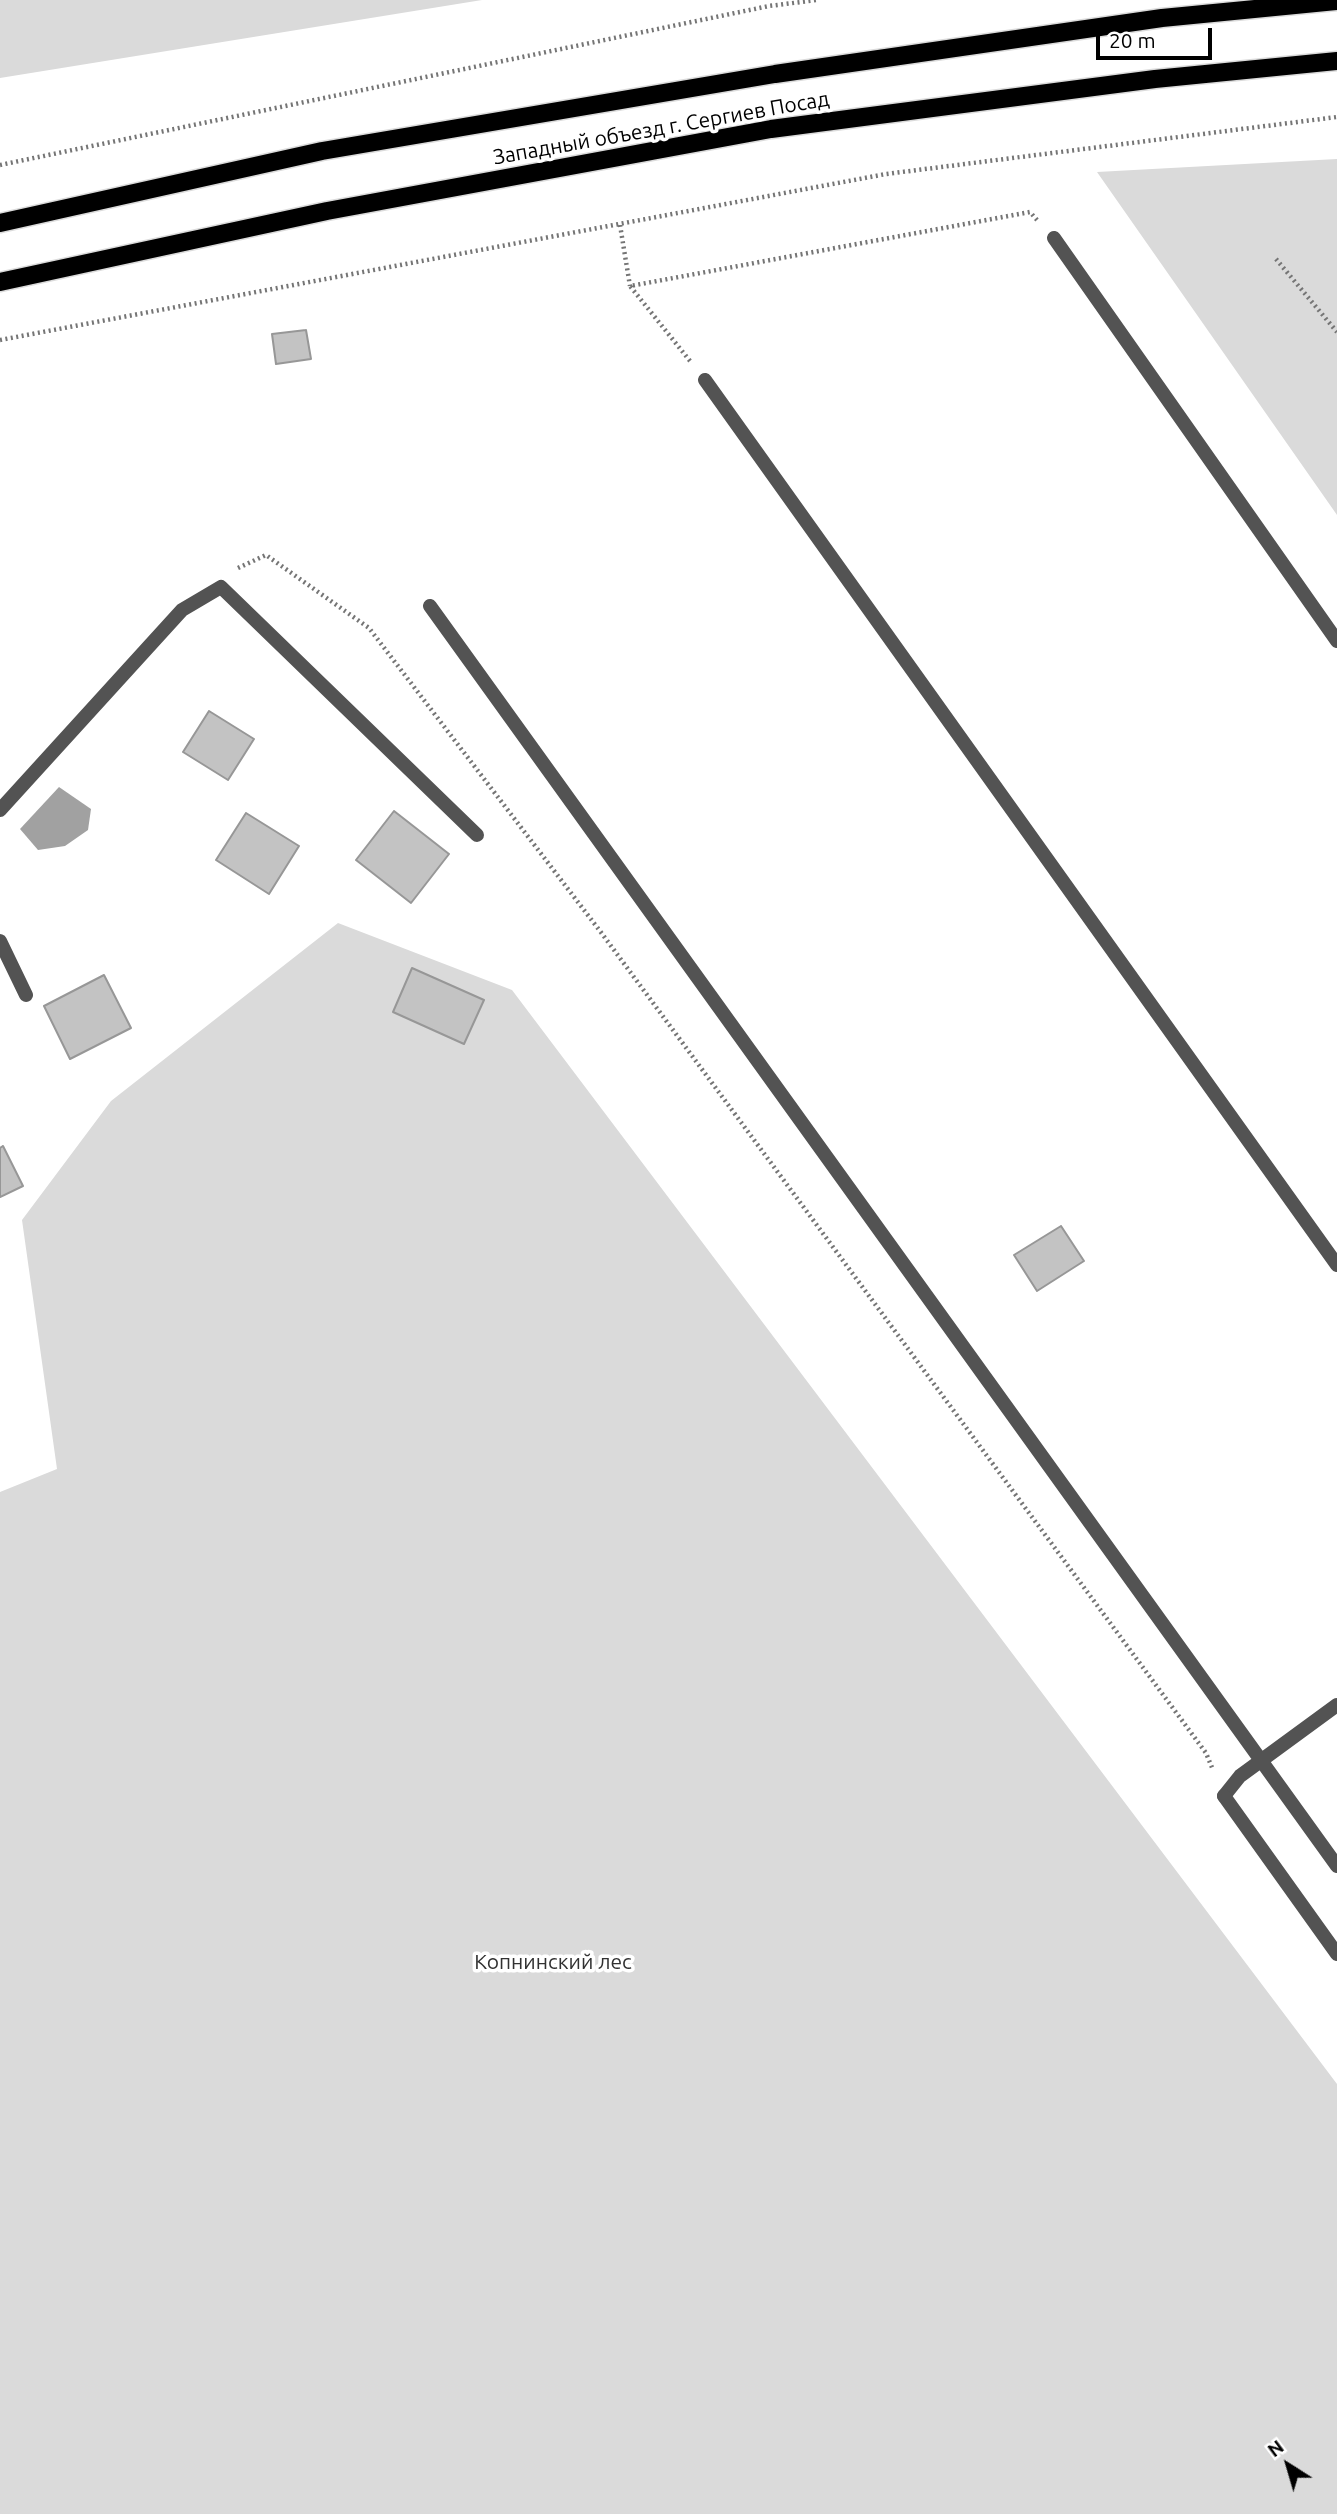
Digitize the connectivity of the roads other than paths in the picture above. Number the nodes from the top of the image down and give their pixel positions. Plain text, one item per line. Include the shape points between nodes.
1 (1337, 1) edge
2 (1337, 61) edge
3 (0, 223) edge
4 (1054, 239) road end
5 (0, 282) edge
6 (705, 380) road end
7 (430, 606) dead end
8 (1337, 641) edge
9 (0, 810) edge
10 (477, 835) dead end
11 (0, 942) edge
12 (26, 995) dead end
13 (1337, 1265) edge
14 (1337, 1705) edge
15 (1261, 1761) junction
16 (1337, 1866) edge
17 (1337, 1954) edge

1 - 3 main road, Западный объезд г. Сергиев Посад via 1162,18 748,79 322,151
2 - 5 main road, Западный объезд г. Сергиев Посад via 1156,79 771,129 327,211
4 - 8 street
6 - 13 street
7 - 15 street
9 - 10 street via 182,610 221,587
11 - 12 street
14 - 15 street
15 - 16 street
15 - 17 street via 1240,1776 1224,1796

